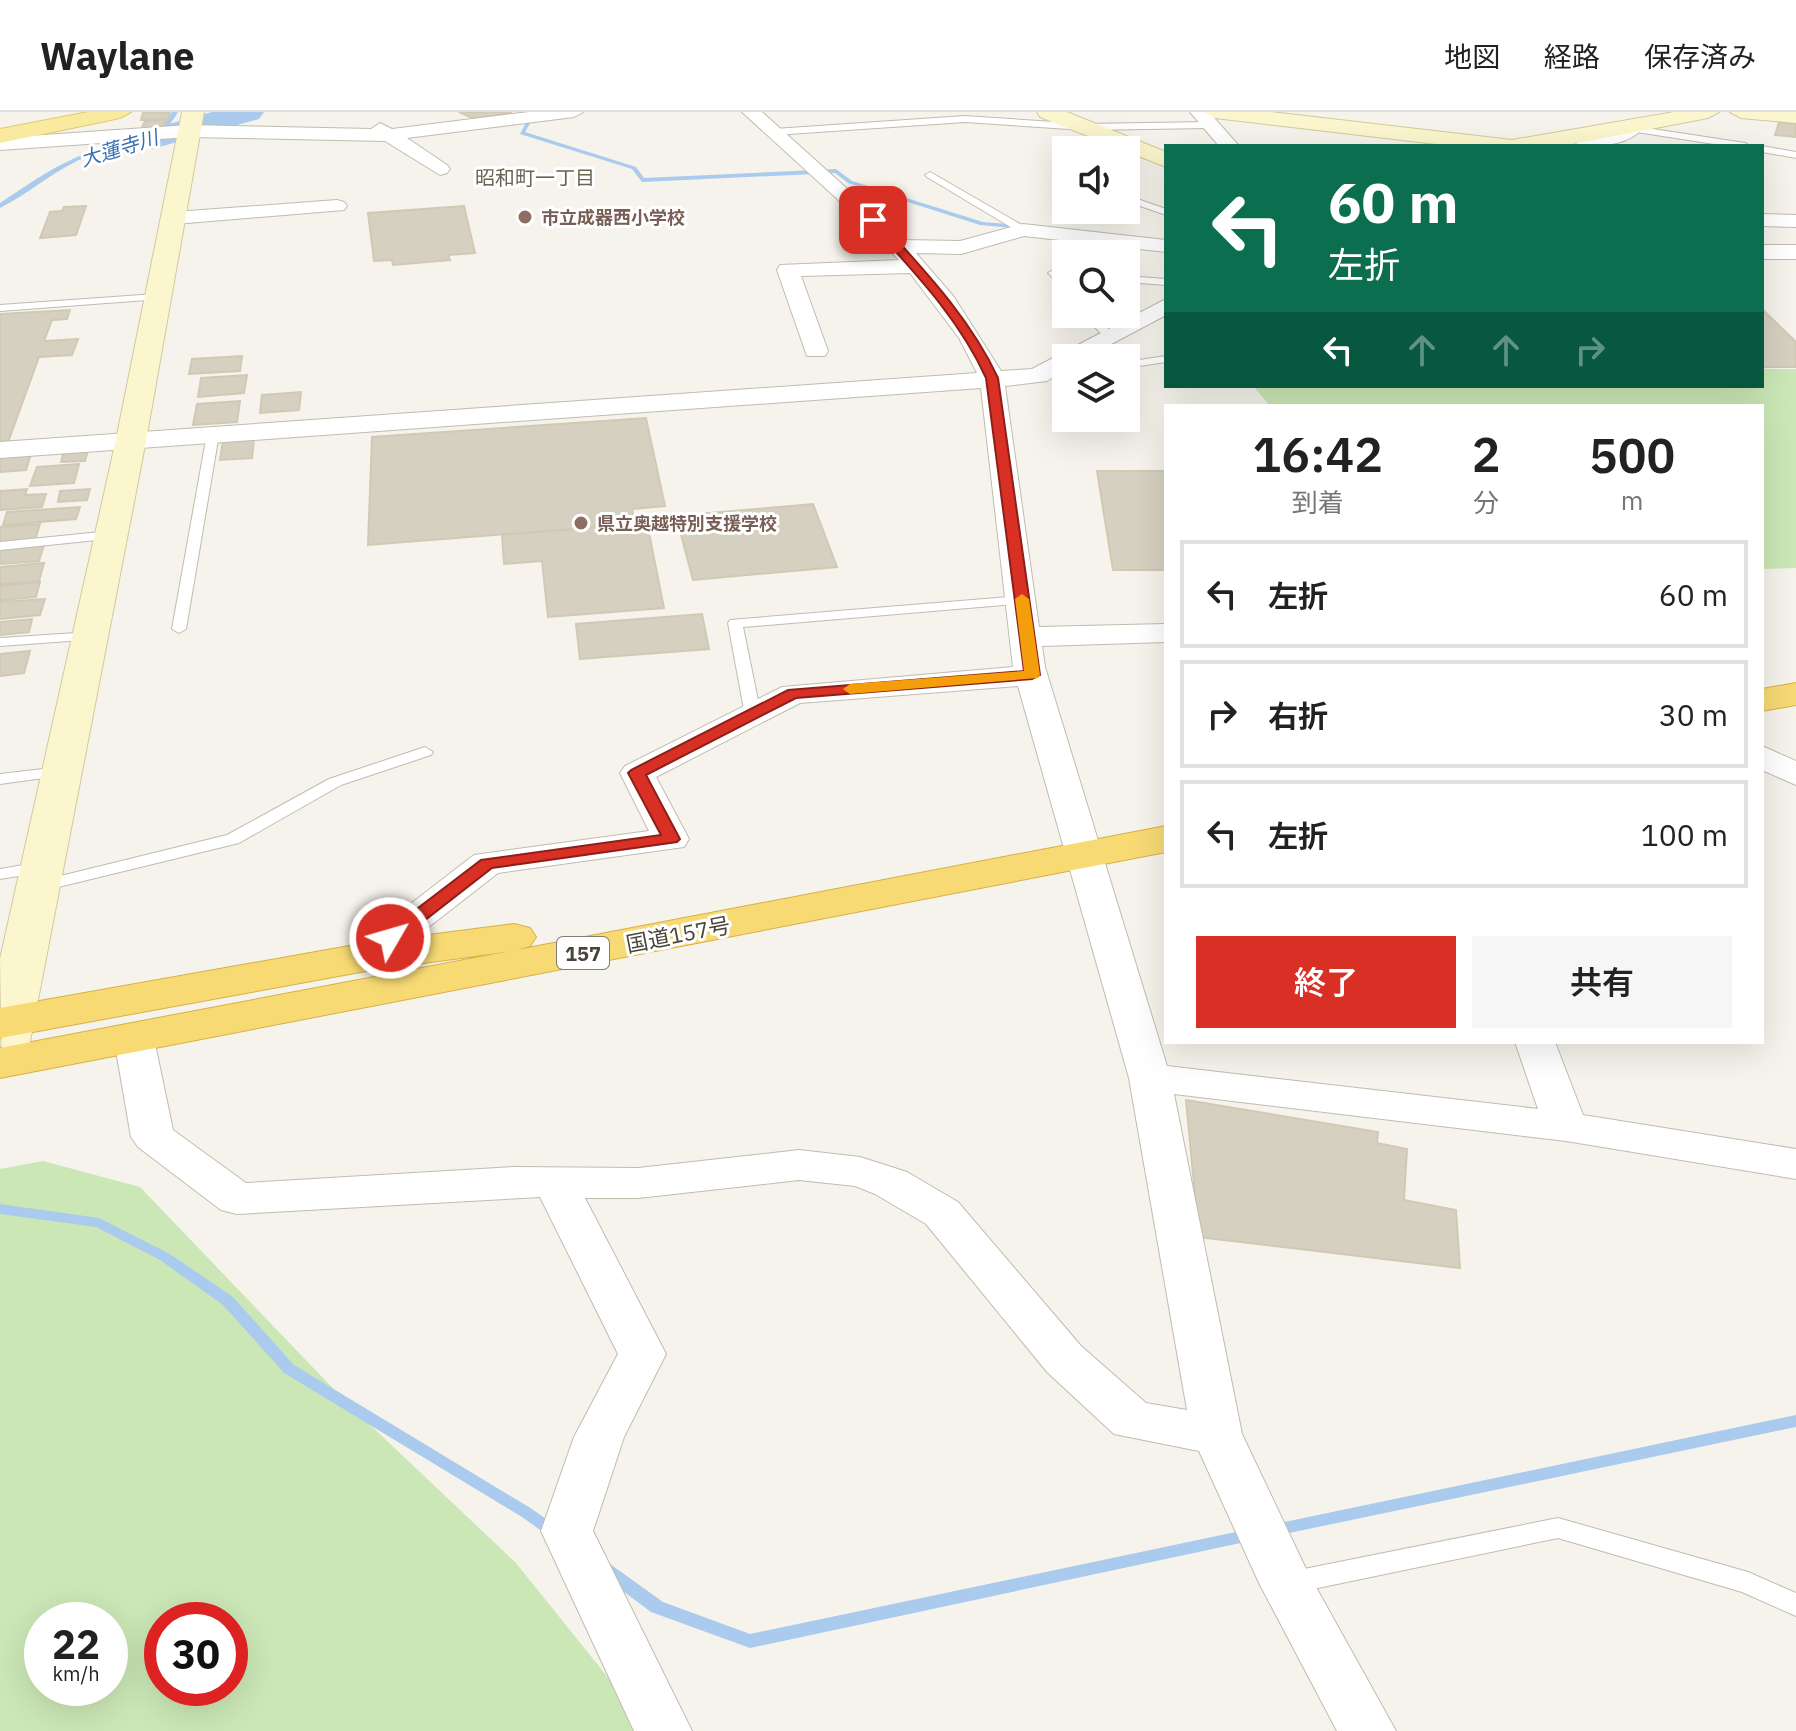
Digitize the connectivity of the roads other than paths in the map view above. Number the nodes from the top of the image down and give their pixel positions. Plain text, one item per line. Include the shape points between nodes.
1 (120, 112) edge
2 (354, 112) edge
3 (574, 112) edge
4 (751, 112) edge
5 (1048, 112) edge
6 (1708, 112) edge
7 (1741, 112) edge
8 (1208, 116) edge
9 (1796, 117) edge
10 (191, 122) edge
11 (1084, 127) junction
12 (1635, 128) junction
13 (774, 132) junction
14 (388, 135) junction
15 (0, 136) edge
16 (0, 144) edge
17 (1228, 144) edge
18 (1491, 144) edge
19 (1547, 144) edge
20 (1592, 144) edge
21 (1733, 144) edge
22 (1764, 149) edge
23 (1796, 155) edge
24 (1164, 159) edge
25 (440, 169) dead end
26 (930, 175) dead end
27 (1140, 203) edge
28 (337, 206) dead end
29 (1164, 211) edge
30 (175, 218) junction
31 (1764, 220) edge
32 (1796, 221) edge
33 (1023, 230) junction
34 (1164, 246) edge
35 (1764, 252) edge
36 (1796, 252) edge
37 (904, 256) junction
38 (1140, 280) edge
39 (1164, 282) edge
40 (156, 297) junction
41 (1164, 307) edge
42 (0, 308) edge
43 (1102, 328) edge
44 (1108, 335) junction
45 (1092, 344) edge
46 (816, 351) dead end
47 (1164, 359) edge
48 (1140, 363) edge
49 (1052, 367) edge
50 (1052, 374) edge
51 (1038, 376) junction
52 (992, 378) junction
53 (213, 434) junction
54 (131, 440) junction
55 (0, 450) edge
56 (111, 535) junction
57 (0, 546) edge
58 (1022, 600) junction
59 (179, 629) dead end
60 (1164, 633) edge
61 (91, 636) junction
62 (1026, 637) junction
63 (0, 642) edge
64 (1032, 675) junction
65 (1796, 694) edge
66 (1764, 700) edge
67 (753, 715) junction
68 (1796, 716) edge
69 (1764, 722) edge
70 (425, 752) dead end
71 (1764, 757) edge
72 (60, 772) junction
73 (1796, 775) edge
74 (0, 779) edge
75 (1164, 817) edge
76 (1164, 839) edge
77 (1082, 844) junction
78 (0, 874) edge
79 (40, 877) junction
80 (366, 957) junction
81 (134, 1039) junction
82 (3, 1042) edge
83 (1536, 1044) edge
84 (1150, 1078) junction
85 (1566, 1127) junction
86 (1796, 1164) edge
87 (555, 1183) junction
88 (1217, 1434) junction
89 (1286, 1583) junction
90 (1796, 1605) edge
91 (663, 1731) edge
92 (1367, 1731) edge

1 - 15 main road
2 - 14 street
3 - 14 street
4 - 13 street
5 - 11 street
6 - 12 street
7 - 9 street
8 - 11 lane
8 - 17 street
8 - 18 street
10 - 14 street
10 - 16 street
10 - 30 street
11 - 13 lane via 965,119
11 - 24 street
12 - 19 street
12 - 20 street
12 - 21 lane
13 - 37 street via 873,220
14 - 25 street
22 - 23 lane
26 - 33 lane
27 - 29 lane
28 - 30 street
30 - 40 street
31 - 32 street
33 - 34 street
33 - 37 street via 961,248
35 - 36 street
37 - 46 street via 788,270
37 - 52 street via 944,299
38 - 39 lane
40 - 42 lane
40 - 54 street
41 - 44 street
43 - 44 lane
44 - 45 street
47 - 48 lane
49 - 51 street
50 - 51 lane
51 - 52 street
52 - 53 street
52 - 58 street
53 - 54 street
53 - 59 lane
54 - 55 street
54 - 56 street
56 - 57 lane
56 - 61 street
58 - 62 street
58 - 67 lane via 735,623
60 - 62 street
61 - 63 lane
61 - 72 street
62 - 64 street
64 - 67 street via 793,694
64 - 77 street
65 - 66 highway
67 - 80 street via 637,773 671,839 487,863
68 - 69 highway
70 - 79 lane via 335,782 233,839
71 - 73 street
72 - 74 lane
72 - 79 street
75 - 77 highway, 国道157号 / 157
76 - 77 highway, 国道157号 / 157
77 - 80 highway, 国道157号 / 157 via 491,942
77 - 81 highway, 国道157号 / 157
77 - 84 street
78 - 79 lane
79 - 82 street
80 - 82 highway, 国道157号 / 157
81 - 82 highway, 国道157号 / 157
81 - 87 street via 153,1137 237,1199
83 - 85 street
84 - 85 street
84 - 88 street
85 - 86 street
87 - 88 street via 638,1183 799,1165 860,1172 891,1183 942,1213 1064,1359 1132,1420
87 - 91 street via 642,1354 599,1437 567,1531
88 - 89 street
89 - 90 lane via 1558,1528 1748,1583
89 - 92 street

